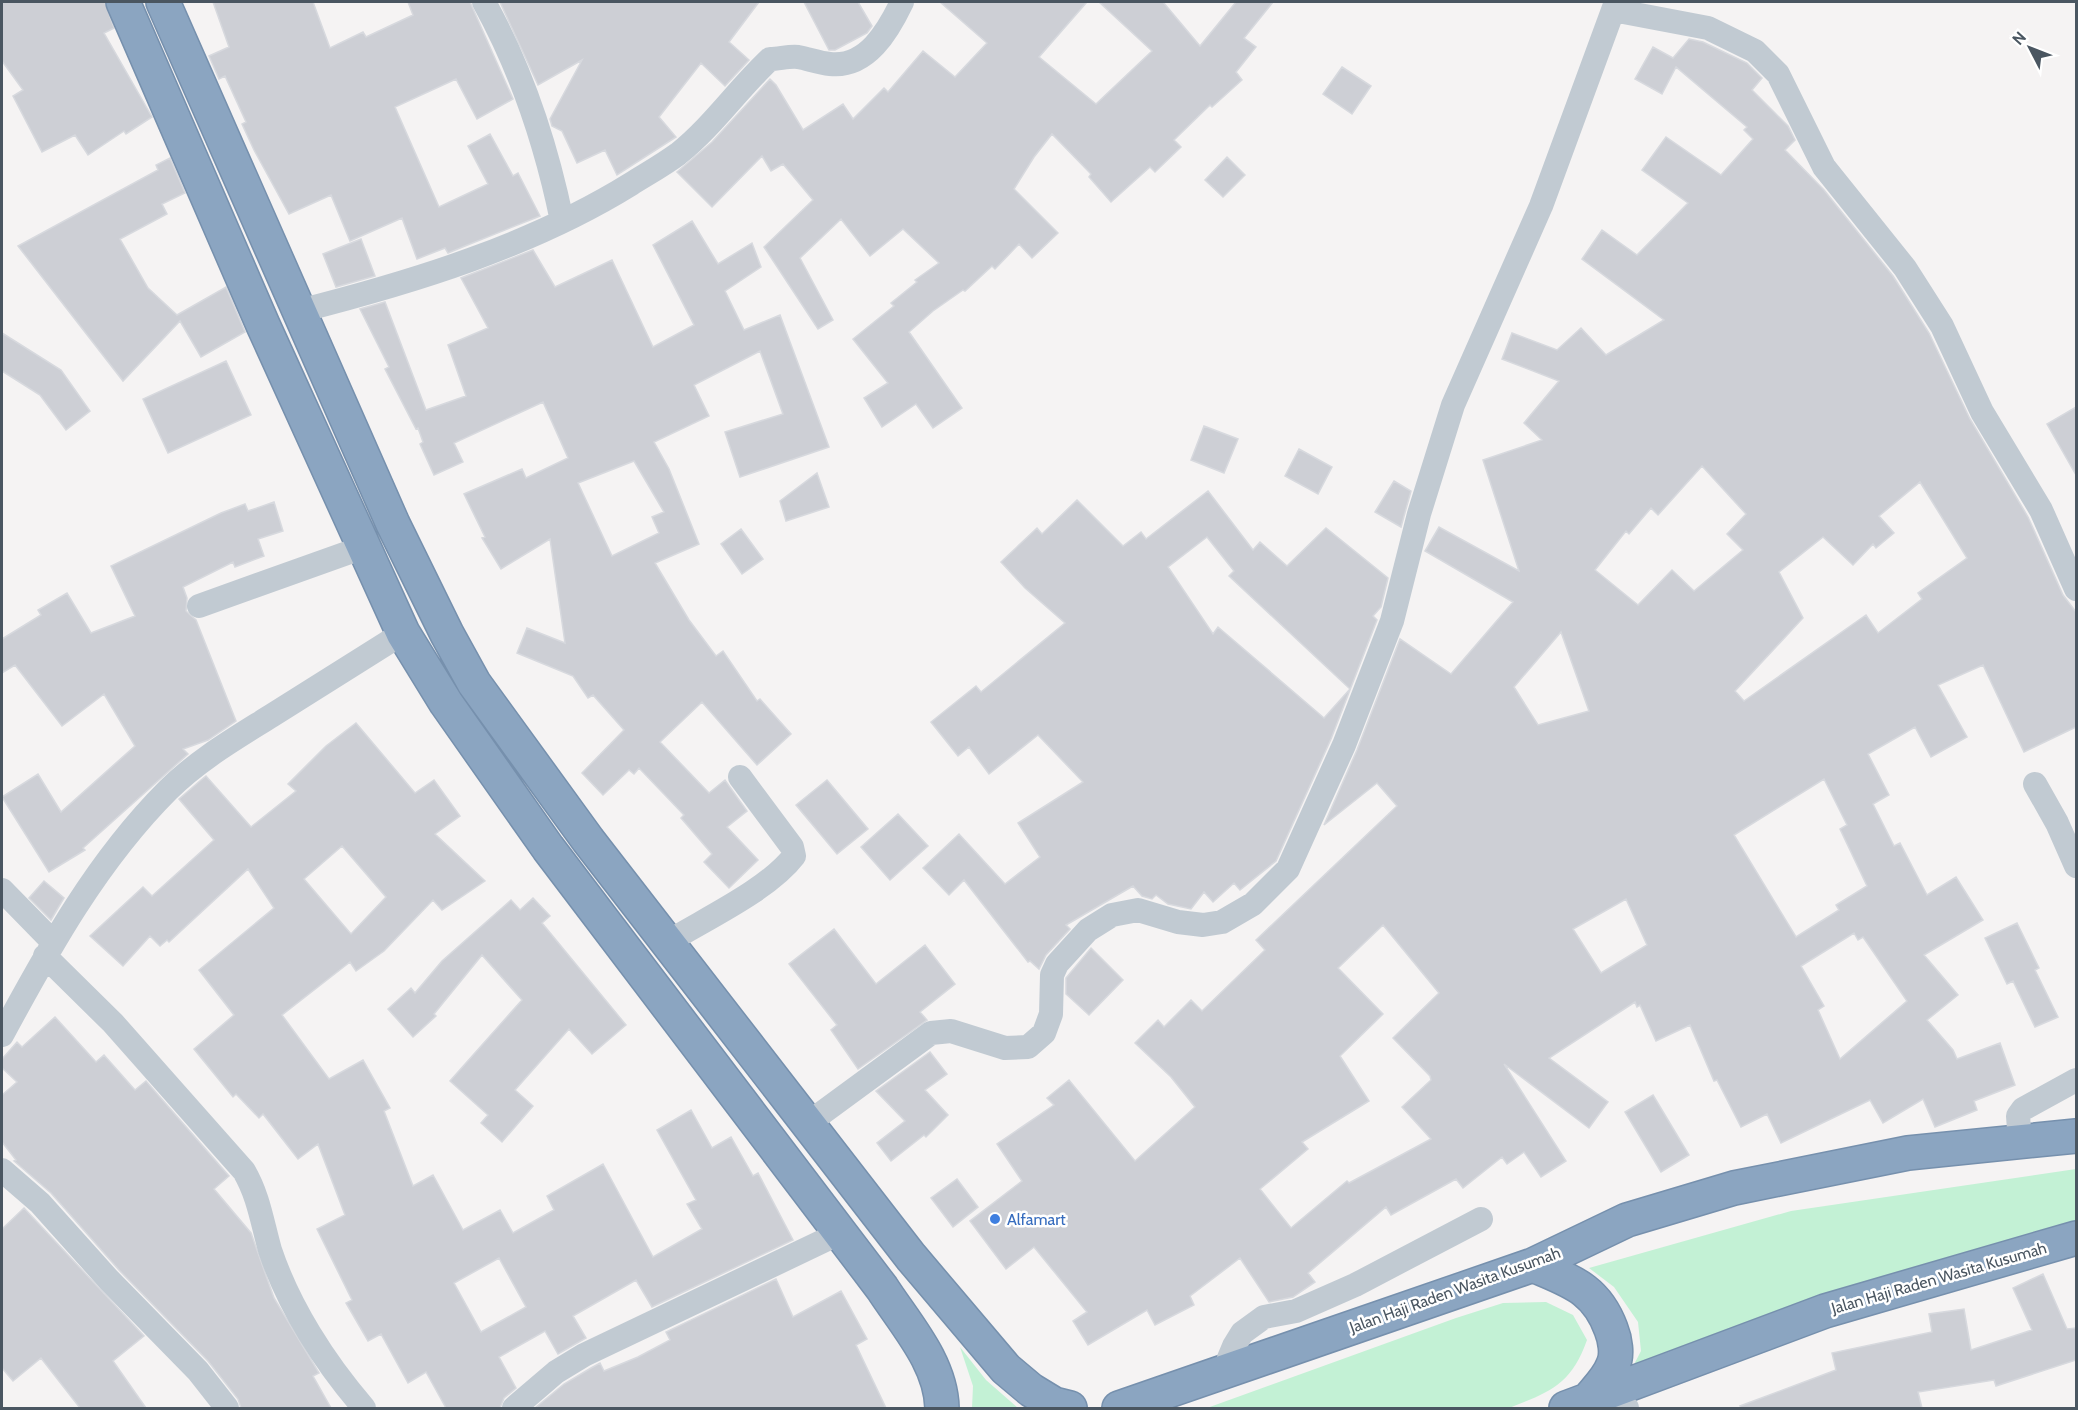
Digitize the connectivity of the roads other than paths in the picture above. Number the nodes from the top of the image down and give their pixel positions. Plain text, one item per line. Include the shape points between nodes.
1 (123, 2) edge
2 (163, 2) edge
3 (484, 2) edge
4 (902, 2) edge
5 (1615, 6) edge
6 (207, 104) junction
7 (173, 118) junction
8 (562, 221) junction
9 (299, 311) junction
10 (364, 547) junction
11 (2076, 589) edge
12 (200, 606) dead end
13 (403, 633) junction
14 (740, 777) dead end
15 (2035, 784) dead end
16 (2076, 866) edge
17 (2, 890) edge
18 (668, 942) junction
19 (49, 949) junction
20 (691, 972) junction
21 (661, 996) junction
22 (2, 1035) edge
23 (2076, 1080) edge
24 (807, 1124) junction
25 (2076, 1136) edge
26 (2020, 1142) junction
27 (2, 1170) edge
28 (1481, 1219) dead end
29 (840, 1233) junction
30 (2076, 1238) edge
31 (1533, 1265) junction
32 (1230, 1370) junction
33 (1598, 1402) edge
34 (227, 1408) edge
35 (363, 1408) edge
36 (514, 1408) edge
37 (942, 1408) edge
38 (1070, 1408) edge
39 (1119, 1408) edge

1 - 7 highway
2 - 6 highway
3 - 8 street via 530,100 550,163
4 - 8 street via 863,58 838,64 796,57 770,60 708,128 675,156 597,205
5 - 11 street via 1708,28 1755,51 1778,74 1824,167 1905,268 1942,326 1982,412 2041,510
5 - 24 street via 1541,206 1453,405 1419,514 1392,621 1344,745 1288,869 1253,904 1222,922 1178,922 1138,910 1112,915 1088,930 1057,964 1052,975 1051,1014 1044,1033 1028,1047 1005,1048 951,1031 931,1033
6 - 7 highway
6 - 9 highway
7 - 10 highway
8 - 9 street via 385,289
9 - 18 highway via 408,555 474,683
10 - 12 street
10 - 13 highway
13 - 19 street via 213,753 169,789 131,830
13 - 21 highway via 446,703 548,848
14 - 18 street via 792,847 794,856 758,887
15 - 16 street
17 - 19 street
18 - 20 highway
19 - 22 street
19 - 35 street via 244,1172 254,1188 271,1251 292,1299 338,1378
20 - 21 highway
20 - 24 highway
21 - 29 highway
23 - 26 street via 2023,1109 2018,1116
24 - 38 highway via 911,1257 1006,1369 1030,1390
25 - 26 highway, Jalan Haji Raden Wasita Kusumah
26 - 31 highway, Jalan Haji Raden Wasita Kusumah via 1908,1153 1734,1188 1627,1220
27 - 34 street via 40,1203 198,1371
28 - 32 street via 1354,1285 1296,1311 1264,1317 1242,1333 1229,1358
29 - 36 street via 584,1355 556,1372
29 - 37 highway via 928,1358 942,1388
30 - 33 highway, Jalan Haji Raden Wasita Kusumah via 1825,1311
31 - 32 highway, Jalan Haji Raden Wasita Kusumah
31 - 33 highway via 1577,1285 1605,1311 1615,1340 1614,1365
32 - 39 highway, Jalan Haji Raden Wasita Kusumah

